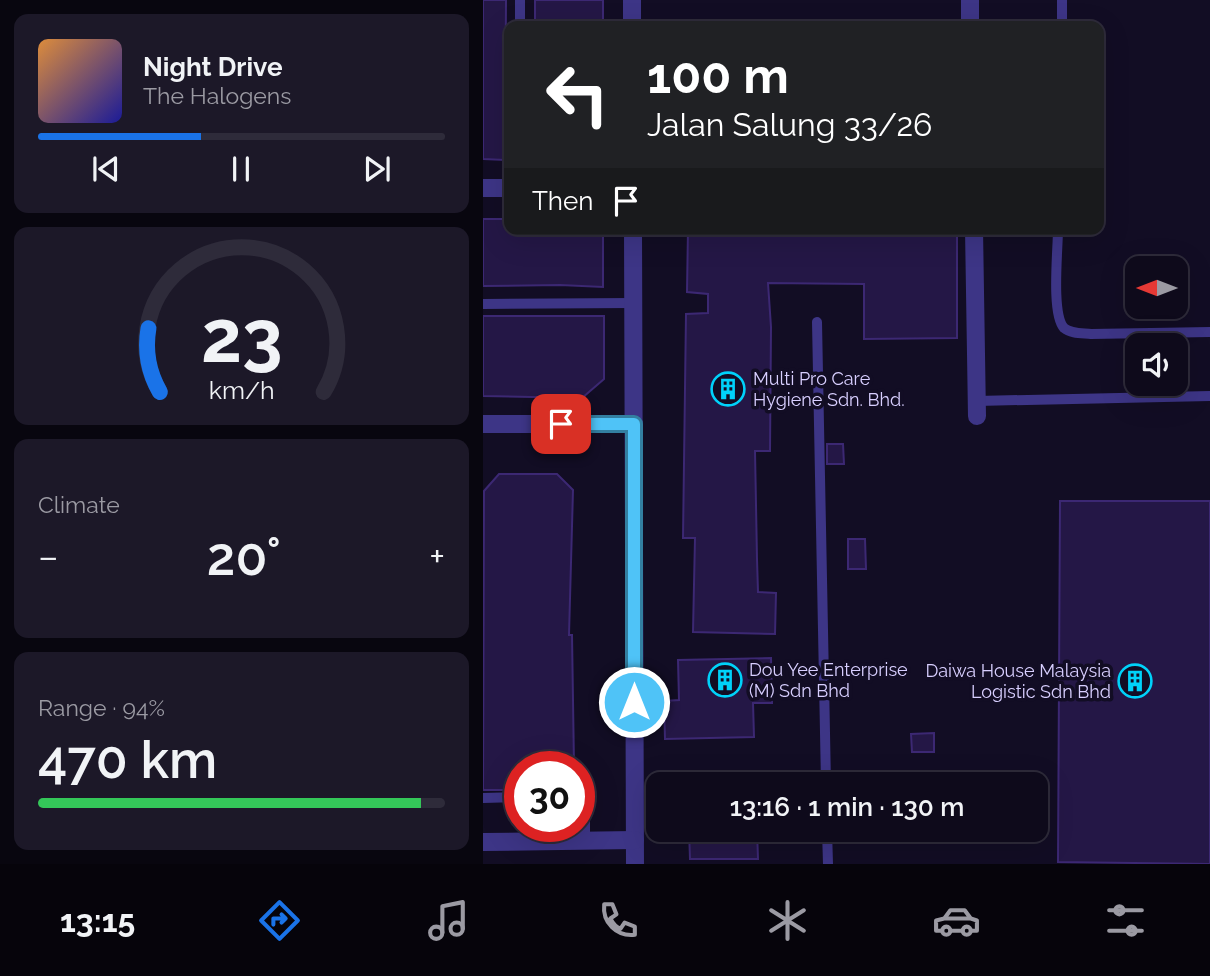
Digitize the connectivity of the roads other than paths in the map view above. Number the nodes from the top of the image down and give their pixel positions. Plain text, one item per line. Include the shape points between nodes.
1 (520, 0) edge
2 (632, 0) edge
3 (970, 0) edge
4 (1062, 0) edge
5 (520, 21) edge
6 (632, 21) edge
7 (970, 21) edge
8 (1062, 21) edge
9 (483, 188) edge
10 (504, 188) edge
11 (633, 235) edge
12 (974, 235) edge
13 (1058, 235) edge
14 (633, 303) junction
15 (483, 304) edge
16 (817, 322) dead end
17 (1210, 332) edge
18 (1210, 396) edge
19 (977, 408) joint
20 (483, 424) edge
21 (634, 424) junction
22 (826, 772) edge
23 (483, 797) edge
24 (504, 797) edge
25 (595, 841) edge
26 (635, 841) junction
27 (483, 842) edge
28 (504, 842) edge
29 (827, 842) edge
30 (635, 864) edge
31 (828, 864) edge

1 - 5 lane
2 - 6 street
3 - 7 street
4 - 8 lane
9 - 10 street
11 - 14 street
12 - 19 street
13 - 17 lane via 1057,312 1064,328 1091,334
14 - 15 lane
14 - 21 street
16 - 22 lane
18 - 19 lane
20 - 21 street
21 - 26 street
23 - 24 lane
25 - 26 street
26 - 30 street
27 - 28 street
29 - 31 lane

